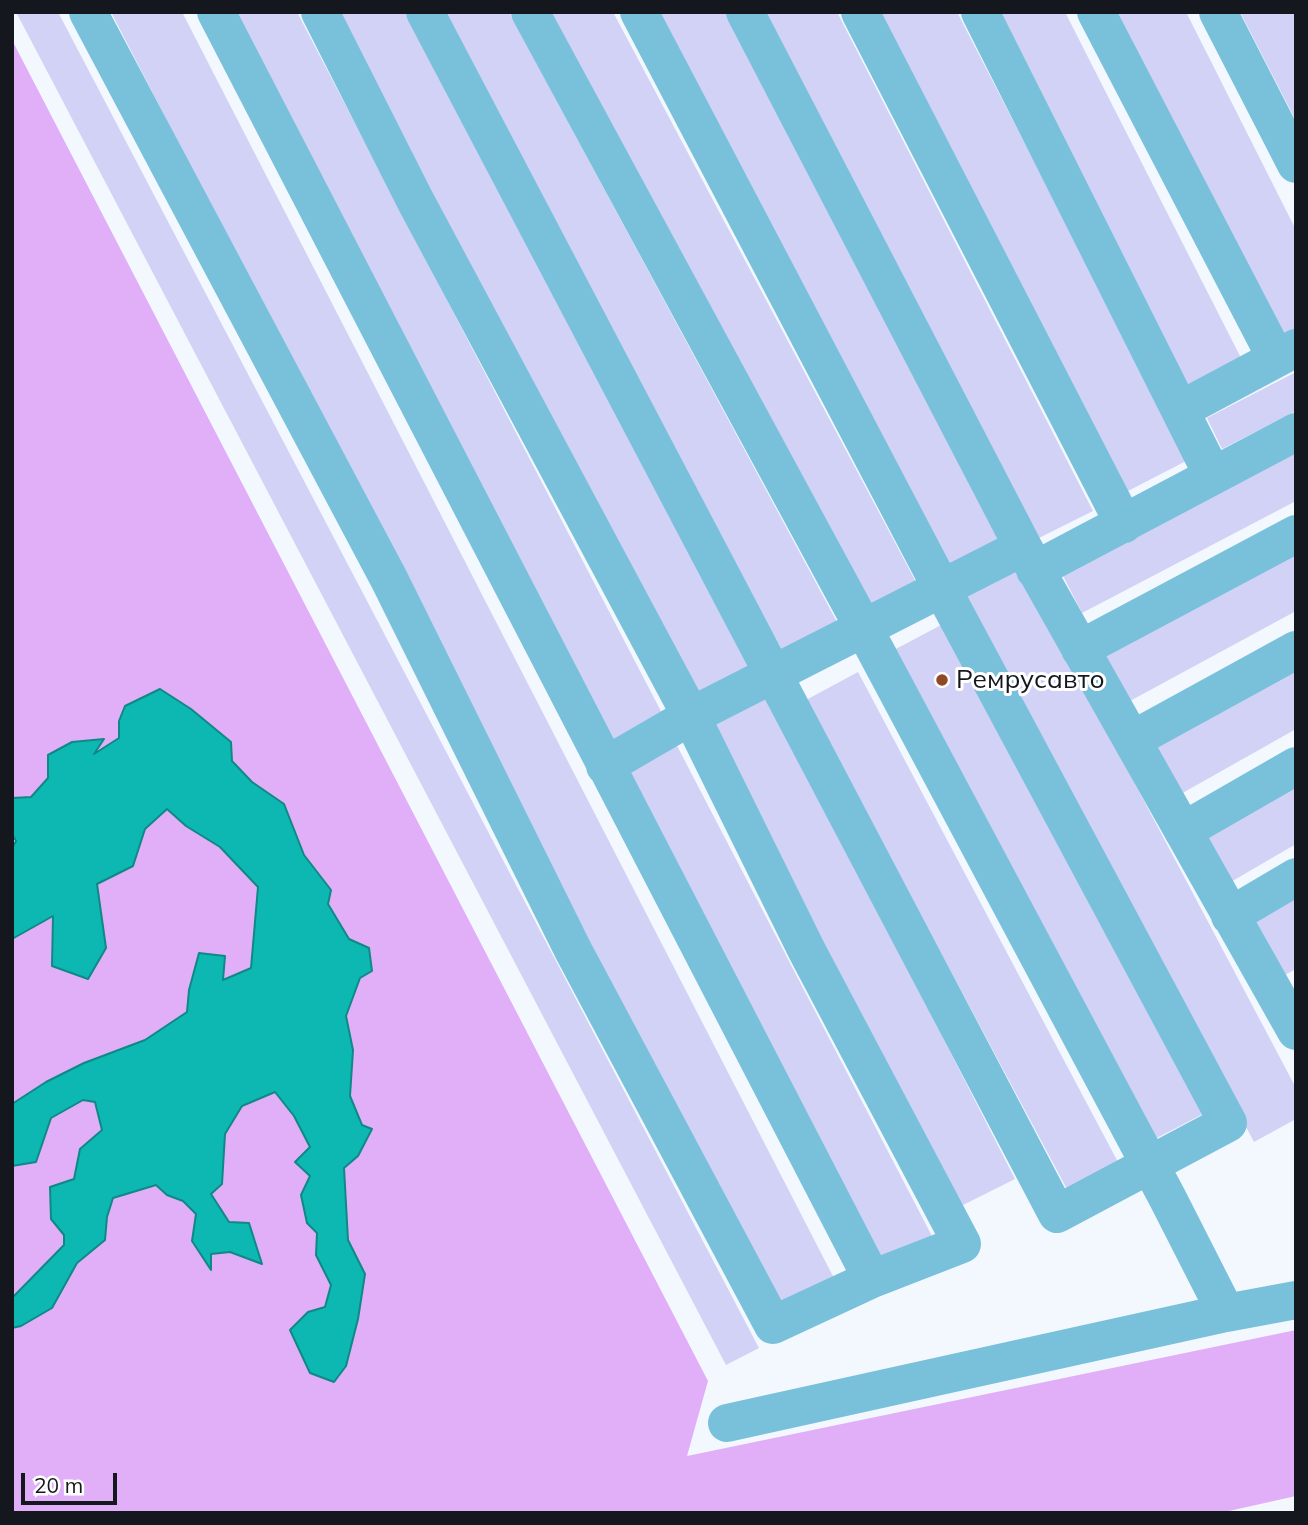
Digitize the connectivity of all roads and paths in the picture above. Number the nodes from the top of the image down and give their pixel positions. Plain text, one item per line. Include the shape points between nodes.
1 (88, 12) edge
2 (216, 12) edge
3 (320, 12) edge
4 (425, 12) edge
5 (530, 12) edge
6 (639, 12) edge
7 (745, 12) edge
8 (860, 12) edge
9 (980, 12) edge
10 (1096, 12) edge
11 (1218, 12) edge
12 (1296, 164) edge
13 (1286, 353) edge
14 (1180, 410) junction
15 (1296, 432) edge
16 (1213, 475) junction
17 (1124, 524) junction
18 (1296, 534) edge
19 (1029, 558) junction
20 (942, 587) junction
21 (863, 627) junction
22 (1080, 649) junction
23 (1296, 650) edge
24 (772, 674) junction
25 (691, 716) junction
26 (1132, 740) junction
27 (605, 766) junction
28 (1296, 766) edge
29 (1183, 831) junction
30 (1296, 877) edge
31 (1230, 915) junction
32 (1293, 1018) edge
33 (1149, 1165) junction
34 (872, 1279) junction
35 (1296, 1300) edge
36 (1226, 1313) junction
37 (727, 1423) dead end

1 - 34 street via 389,579 573,950 773,1325
2 - 27 street
3 - 25 street via 415,200
4 - 24 street
5 - 21 street
6 - 20 street
7 - 19 street
8 - 17 street
9 - 14 street
10 - 13 street
11 - 12 street
13 - 14 street
14 - 16 street
15 - 16 street
16 - 17 street
17 - 19 street
18 - 22 street
19 - 20 street
19 - 22 street
20 - 21 street
20 - 33 street via 1228,1123
21 - 24 street
21 - 33 street
22 - 26 street
23 - 26 street
24 - 25 street
24 - 33 street via 1057,1214
25 - 27 street
25 - 34 street via 807,951 962,1244
26 - 29 street
27 - 34 street
28 - 29 street
29 - 31 street
30 - 31 street
31 - 32 street
33 - 36 street
35 - 36 street
36 - 37 street

